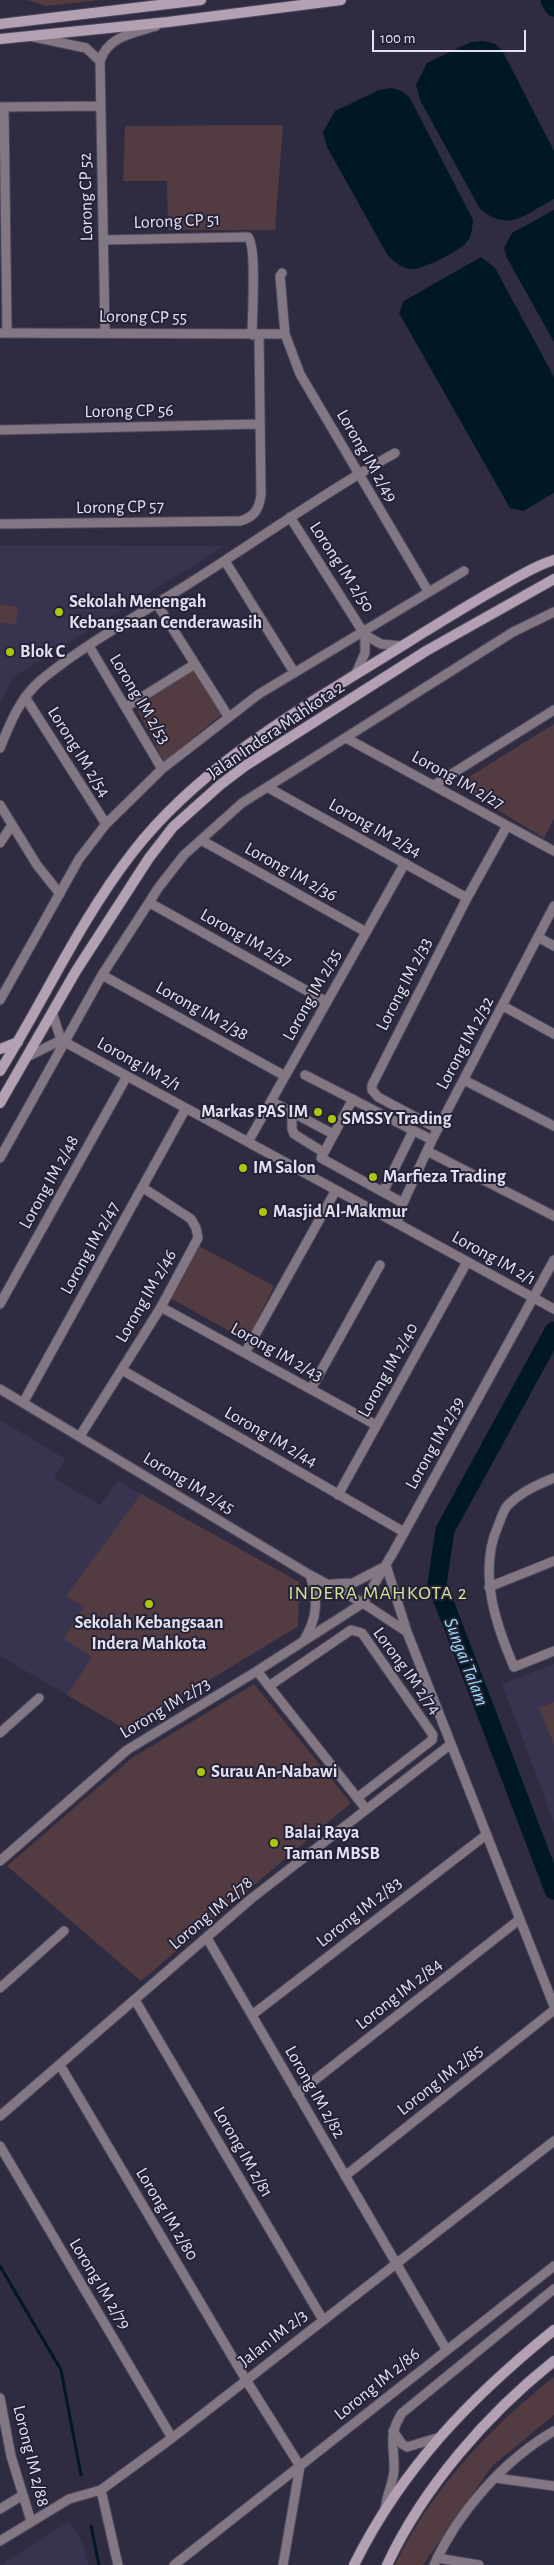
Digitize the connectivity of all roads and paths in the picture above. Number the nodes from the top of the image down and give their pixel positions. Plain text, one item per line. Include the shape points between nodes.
1 (201, 0) edge
2 (342, 0) edge
3 (168, 22) junction
4 (0, 24) edge
5 (33, 36) junction
6 (0, 39) edge
7 (100, 61) junction
8 (100, 106) junction
9 (2, 107) edge
10 (103, 240) junction
11 (282, 274) dead end
12 (105, 332) junction
13 (3, 333) edge
14 (285, 334) junction
15 (255, 335) junction
16 (259, 424) junction
17 (0, 430) edge
18 (395, 453) dead end
19 (358, 474) junction
20 (290, 517) junction
21 (0, 524) edge
22 (554, 560) edge
23 (225, 561) junction
24 (464, 571) dead end
25 (554, 579) edge
26 (428, 591) junction
27 (157, 604) junction
28 (554, 612) edge
29 (364, 632) junction
30 (89, 646) junction
31 (402, 646) junction
32 (195, 664) junction
33 (294, 672) junction
34 (356, 673) junction
35 (25, 697) junction
36 (126, 707) junction
37 (554, 710) edge
38 (228, 716) junction
39 (346, 738) junction
40 (0, 748) edge
41 (162, 769) junction
42 (434, 786) junction
43 (267, 787) junction
44 (0, 806) edge
45 (106, 824) junction
46 (12, 825) junction
47 (508, 826) junction
48 (201, 840) junction
49 (0, 843) edge
50 (554, 851) edge
51 (405, 863) junction
52 (104, 891) junction
53 (60, 894) junction
54 (467, 898) junction
55 (118, 902) junction
56 (150, 903) junction
57 (554, 906) edge
58 (366, 932) junction
59 (538, 937) junction
60 (554, 946) edge
61 (102, 974) junction
62 (0, 1000) edge
63 (327, 1002) junction
64 (502, 1006) junction
65 (52, 1012) junction
66 (554, 1034) edge
67 (64, 1041) junction
68 (18, 1042) junction
69 (0, 1049) edge
70 (27, 1057) junction
71 (0, 1071) edge
72 (305, 1075) dead end
73 (127, 1076) junction
74 (285, 1076) junction
75 (464, 1080) junction
76 (353, 1099) junction
77 (271, 1101) junction
78 (0, 1103) edge
79 (186, 1108) junction
80 (292, 1112) junction
81 (554, 1126) edge
82 (438, 1129) junction
83 (413, 1131) junction
84 (333, 1134) junction
85 (432, 1140) junction
86 (248, 1142) junction
87 (428, 1151) junction
88 (323, 1152) junction
89 (0, 1158) edge
90 (142, 1188) junction
91 (336, 1190) junction
92 (383, 1192) junction
93 (403, 1203) junction
94 (554, 1216) edge
95 (397, 1223) junction
96 (554, 1260) edge
97 (467, 1262) junction
98 (380, 1265) dead end
99 (538, 1301) junction
100 (0, 1304) edge
101 (161, 1307) junction
102 (554, 1309) edge
103 (246, 1353) junction
104 (122, 1370) junction
105 (0, 1389) edge
106 (311, 1389) junction
107 (23, 1403) junction
108 (376, 1425) junction
109 (80, 1436) junction
110 (554, 1478) edge
111 (338, 1494) junction
112 (404, 1532) junction
113 (554, 1561) edge
114 (386, 1565) junction
115 (310, 1575) junction
116 (329, 1584) junction
117 (489, 1587) junction
118 (363, 1603) junction
119 (408, 1632) junction
120 (302, 1642) junction
121 (554, 1650) edge
122 (257, 1671) junction
123 (269, 1686) junction
124 (40, 1698) dead end
125 (0, 1733) edge
126 (451, 1744) junction
127 (357, 1798) junction
128 (366, 1809) junction
129 (486, 1834) junction
130 (0, 1861) edge
131 (520, 1919) junction
132 (64, 1931) dead end
133 (207, 1938) junction
134 (0, 1988) edge
135 (135, 2000) junction
136 (554, 2006) edge
137 (554, 2010) edge
138 (252, 2015) junction
139 (60, 2065) junction
140 (297, 2094) junction
141 (0, 2116) edge
142 (554, 2141) edge
143 (0, 2146) edge
144 (345, 2176) junction
145 (396, 2264) junction
146 (554, 2266) edge
147 (554, 2289) edge
148 (323, 2320) junction
149 (554, 2330) edge
150 (446, 2350) junction
151 (554, 2361) edge
152 (246, 2380) junction
153 (0, 2398) edge
154 (1, 2413) edge
155 (393, 2431) junction
156 (554, 2431) edge
157 (172, 2438) junction
158 (437, 2438) junction
159 (300, 2466) junction
160 (496, 2478) junction
161 (554, 2486) edge
162 (101, 2490) junction
163 (23, 2495) junction
164 (0, 2509) edge
165 (385, 2512) junction
166 (31, 2521) junction
167 (0, 2541) edge
168 (436, 2562) edge
169 (118, 2565) edge
170 (174, 2565) edge
171 (283, 2565) edge
172 (354, 2565) edge
173 (387, 2565) edge
174 (479, 2565) edge

1 - 4 street
2 - 3 street
3 - 5 street
3 - 7 street via 128,34 109,44
5 - 6 street
5 - 7 street via 86,48
7 - 8 street, Lorong CP 52
8 - 9 street
8 - 10 street, Lorong CP 52
9 - 13 street
10 - 12 street, Lorong CP 52
10 - 15 street, Lorong CP 51 via 242,235 251,240
11 - 14 street, Lorong IM 2/49
12 - 13 street, Lorong CP 55
12 - 15 street, Lorong CP 55
14 - 15 street, Lorong CP 55
14 - 19 street, Lorong IM 2/49 via 300,374
15 - 16 street
16 - 17 street, Lorong CP 56
16 - 21 street, Lorong CP 57 via 260,504 253,515 240,521
18 - 19 street
19 - 20 street
19 - 26 street, Lorong IM 2/49
20 - 23 street
20 - 29 street, Lorong IM 2/50
22 - 31 street, Jalan Indera Mahkota 2 via 472,602
23 - 27 street
23 - 33 street
24 - 26 street
25 - 55 street, Jalan Indera Mahkota 2 via 426,651 238,770 173,827
26 - 29 street
27 - 30 street
27 - 32 street
28 - 39 street via 513,632
29 - 31 street via 381,644
29 - 33 street
29 - 34 street via 365,653
30 - 35 street via 40,681
30 - 36 street, Lorong IM 2/53
31 - 34 street, Jalan Indera Mahkota 2
32 - 36 street
32 - 38 street
33 - 38 street
34 - 52 street, Jalan Indera Mahkota 2 via 228,759 134,850
35 - 40 street
35 - 45 street, Lorong IM 2/54
36 - 41 street, Lorong IM 2/53
37 - 42 street
38 - 41 street
39 - 42 street, Lorong IM 2/27
39 - 43 street
41 - 45 street
42 - 47 street, Lorong IM 2/27
43 - 48 street
43 - 51 street, Lorong IM 2/34
44 - 46 street
45 - 53 street via 79,859
46 - 49 street
46 - 53 street
47 - 50 street, Lorong IM 2/27
47 - 54 street, Lorong IM 2/33
48 - 56 street via 175,865
48 - 58 street, Lorong IM 2/36
51 - 54 street, Lorong IM 2/34
51 - 58 street, Lorong IM 2/35
52 - 55 street via 112,893
52 - 68 street, Jalan Indera Mahkota 2
53 - 62 street
54 - 82 street, Lorong IM 2/33 via 372,1085 378,1097
55 - 65 street, Jalan Indera Mahkota 2
56 - 61 street
56 - 63 street, Lorong IM 2/37
57 - 59 street, Lorong IM 2/32
58 - 63 street, Lorong IM 2/35
59 - 60 street
59 - 64 street, Lorong IM 2/32
61 - 67 street
61 - 74 street, Lorong IM 2/38
63 - 74 street, Lorong IM 2/35
64 - 66 street
64 - 75 street, Lorong IM 2/32
65 - 67 street
65 - 70 street, Jalan Indera Mahkota 2
67 - 70 street
67 - 73 street, Lorong IM 2/1
67 - 89 street
68 - 69 street
68 - 71 street, Jalan Indera Mahkota 2
70 - 78 street, Jalan Indera Mahkota 2
72 - 76 street
73 - 79 street, Lorong IM 2/1
73 - 100 street, Lorong IM 2/48
74 - 77 street, Lorong IM 2/35
75 - 81 street
75 - 82 street, Lorong IM 2/32
76 - 83 street
76 - 84 street
77 - 80 street
77 - 86 street, Lorong IM 2/35
79 - 86 street, Lorong IM 2/1
79 - 90 street, Lorong IM 2/47
80 - 84 street
80 - 88 street via 294,1134
82 - 85 street, Lorong IM 2/32
83 - 85 street
83 - 92 street
84 - 88 street
85 - 87 street, Lorong IM 2/32
86 - 91 street, Lorong IM 2/1
87 - 93 street, Lorong IM 2/32
87 - 94 street
88 - 92 street via 322,1159
90 - 101 street, Lorong IM 2/46 via 191,1219 198,1238
90 - 107 street, Lorong IM 2/47
91 - 95 street, Lorong IM 2/1
91 - 103 street
92 - 93 street
93 - 95 street, Lorong IM 2/32
95 - 97 street, Lorong IM 2/1
96 - 99 street, Lorong IM 2/39
97 - 99 street, Lorong IM 2/1
97 - 108 street, Lorong IM 2/40
98 - 106 street
99 - 102 street, Lorong IM 2/1
99 - 112 street, Lorong IM 2/39
101 - 103 street, Lorong IM 2/43
101 - 104 street, Lorong IM 2/46
103 - 106 street, Lorong IM 2/43
104 - 109 street, Lorong IM 2/46
104 - 111 street, Lorong IM 2/44
105 - 107 street, Lorong IM 2/45
106 - 108 street, Lorong IM 2/43
107 - 109 street, Lorong IM 2/45
108 - 111 street, Lorong IM 2/40
109 - 115 street, Lorong IM 2/45
110 - 117 street via 520,1495 506,1507 491,1542
111 - 112 street, Lorong IM 2/44
112 - 114 street, Lorong IM 2/39
113 - 117 street
114 - 116 street via 353,1583
114 - 118 street, Lorong IM 2/39
114 - 119 street
115 - 116 street, Lorong IM 2/45
115 - 120 street via 316,1598 316,1617
116 - 118 street, Lorong IM 2/45
117 - 121 street via 514,1666
118 - 119 street, Lorong IM 2/45
118 - 120 street, Lorong IM 2/73
119 - 126 street
120 - 122 street, Lorong IM 2/73
122 - 123 street
122 - 130 street, Lorong IM 2/73 via 126,1750
123 - 127 street
123 - 127 street, Lorong IM 2/74 via 351,1630 362,1633 433,1735 432,1740
124 - 125 street
126 - 128 street, Lorong IM 2/78
126 - 129 street
127 - 128 street
128 - 133 street, Lorong IM 2/78 via 252,1898
129 - 131 street
129 - 138 street, Lorong IM 2/83
131 - 136 street
131 - 140 street, Lorong IM 2/84
132 - 134 street
133 - 135 street, Lorong IM 2/78
133 - 138 street, Lorong IM 2/82
135 - 139 street, Lorong IM 2/78
135 - 148 street, Lorong IM 2/81
137 - 144 street, Lorong IM 2/85
138 - 140 street, Lorong IM 2/82
139 - 141 street, Lorong IM 2/78
139 - 152 street, Lorong IM 2/80
140 - 144 street, Lorong IM 2/82
142 - 145 street, Jalan IM 2/3
143 - 157 street, Lorong IM 2/79
144 - 145 street, Lorong IM 2/82
145 - 148 street, Jalan IM 2/3
145 - 150 street, Lorong IM 2/82
146 - 150 street, Lorong IM 2/86
147 - 155 street via 402,2413
148 - 152 street, Jalan IM 2/3
149 - 158 street via 505,2369
150 - 159 street, Lorong IM 2/86
151 - 173 street via 527,2382 460,2454 402,2534
152 - 157 street, Jalan IM 2/3
152 - 159 street, Lorong IM 2/80
153 - 154 street, Lorong IM 2/88
154 - 163 street, Lorong IM 2/88
155 - 158 street via 407,2447
155 - 165 street via 394,2472
156 - 160 street
157 - 162 street, Jalan IM 2/3
158 - 165 street
159 - 170 street, Lorong IM 2/86
159 - 171 street
160 - 161 street
160 - 168 street via 464,2515
162 - 166 street, Jalan IM 2/3 via 69,2499
162 - 169 street
163 - 164 street
163 - 166 street, Lorong IM 2/88
165 - 172 street
166 - 167 street, Jalan IM 2/3
168 - 174 street

